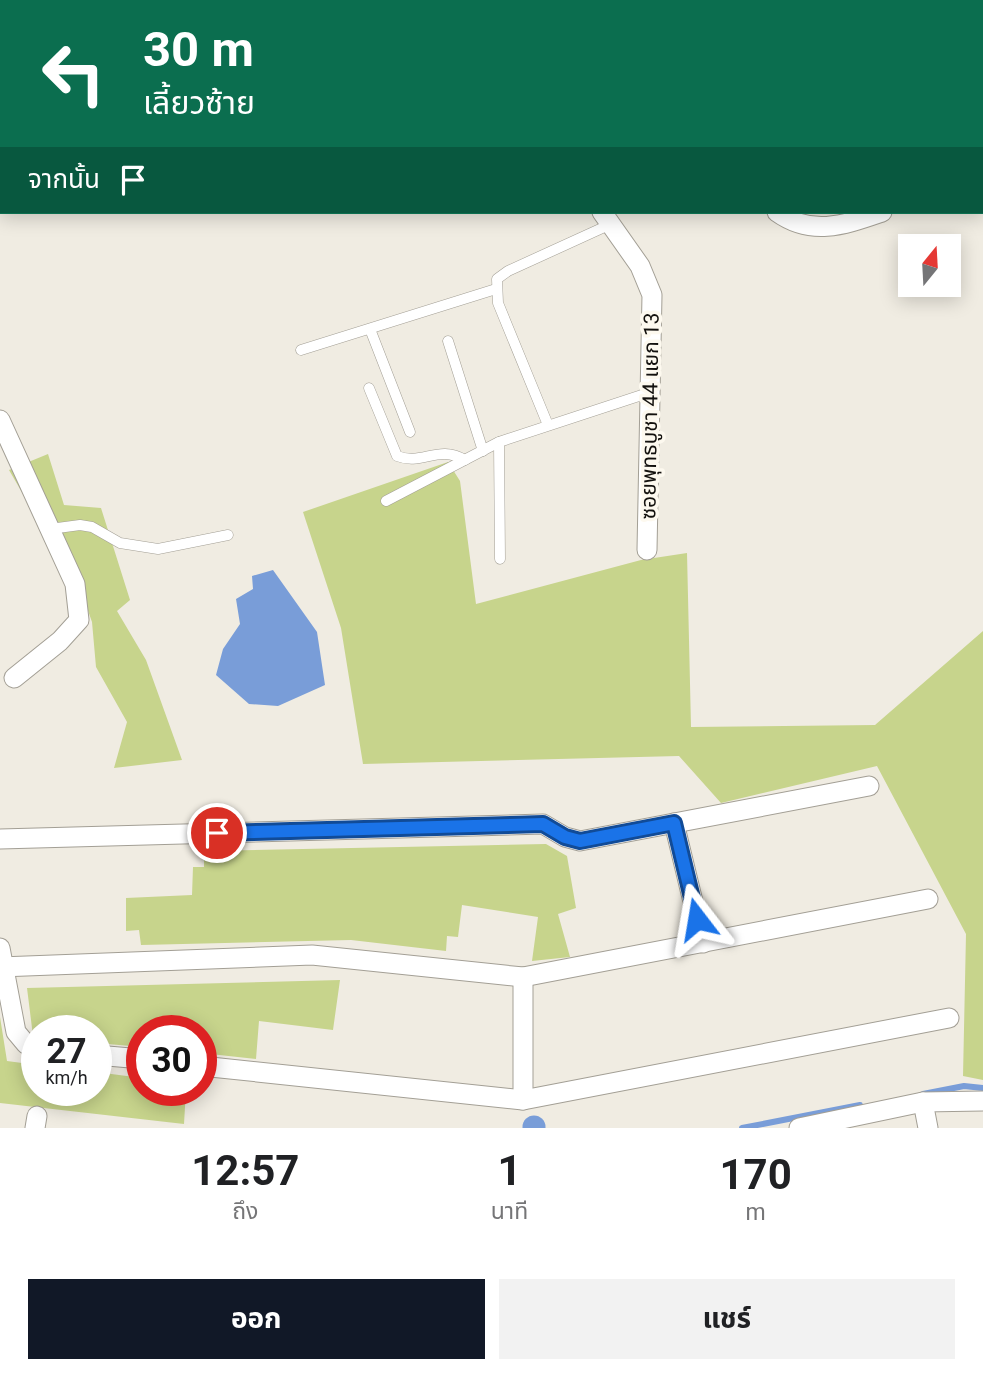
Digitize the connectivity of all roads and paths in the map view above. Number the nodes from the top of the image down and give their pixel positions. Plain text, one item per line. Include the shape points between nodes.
1 (781, 214) edge
2 (876, 214) edge
3 (606, 218) edge
4 (496, 289) junction
5 (370, 328) junction
6 (448, 341) dead end
7 (301, 350) dead end
8 (369, 388) dead end
9 (651, 392) junction
10 (0, 420) edge
11 (548, 425) junction
12 (410, 432) dead end
13 (499, 442) junction
14 (483, 451) junction
15 (465, 460) junction
16 (386, 501) dead end
17 (50, 529) junction
18 (228, 536) dead end
19 (648, 550) dead end
20 (500, 559) dead end
21 (14, 678) dead end
22 (869, 786) dead end
23 (674, 823) junction
24 (0, 839) edge
25 (928, 899) dead end
26 (703, 943) junction
27 (1, 960) edge
28 (523, 977) junction
29 (949, 1018) dead end
30 (21, 1038) edge
31 (217, 1068) edge
32 (523, 1100) junction
33 (983, 1101) edge
34 (923, 1102) junction
35 (799, 1128) edge
36 (928, 1128) edge

1 - 2 street via 807,227 838,228
3 - 4 lane via 508,271 497,279
3 - 9 street, ซอยพุทธบูชา 44 แยก 13 via 640,266 652,295
4 - 5 lane
4 - 11 lane
5 - 7 lane
5 - 12 lane
6 - 14 lane
8 - 15 lane via 397,456 421,458 443,452
9 - 11 lane
9 - 19 street, ซอยพุทธบูชา 44 แยก 13
10 - 17 street
11 - 13 lane
13 - 14 lane
13 - 20 lane
14 - 15 lane
15 - 16 lane
17 - 18 lane via 92,527 120,543 158,549
17 - 21 street via 75,584 79,620
22 - 23 street
23 - 24 street via 580,841 543,824
23 - 26 street
25 - 26 street
26 - 28 street
27 - 28 street via 312,955
27 - 30 street
28 - 32 street
29 - 32 street
31 - 32 street
33 - 34 street
34 - 35 street
34 - 36 street

